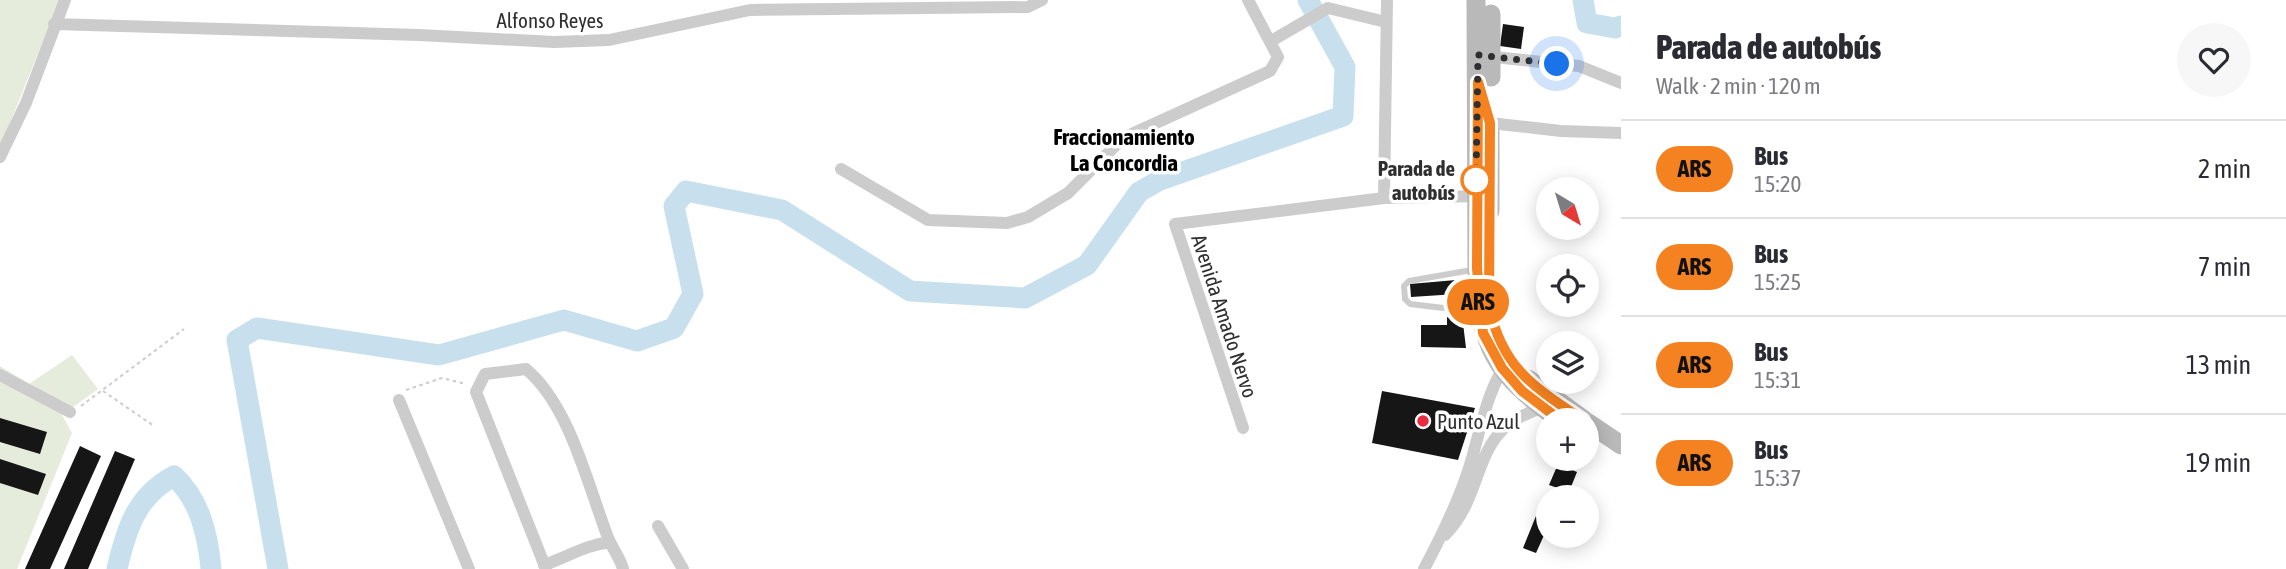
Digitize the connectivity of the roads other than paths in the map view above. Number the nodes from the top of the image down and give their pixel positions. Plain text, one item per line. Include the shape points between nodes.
1 (65, 0) edge
2 (1042, 0) edge
3 (1248, 0) edge
4 (1387, 0) edge
5 (1476, 0) edge
6 (749, 5) edge
7 (1491, 14) dead end
8 (1386, 22) junction
9 (54, 24) junction
10 (1271, 41) junction
11 (1484, 56) junction
12 (1478, 82) junction
13 (1621, 83) edge
14 (1490, 123) junction
15 (1621, 133) edge
16 (0, 157) edge
17 (841, 169) dead end
18 (1483, 196) junction
19 (1384, 198) junction
20 (1483, 268) junction
21 (1485, 312) junction
22 (1506, 364) junction
23 (0, 375) edge
24 (399, 400) road end
25 (1543, 408) edge
26 (1563, 408) edge
27 (1536, 411) edge
28 (69, 412) road end
29 (1243, 428) dead end
30 (1599, 432) edge
31 (1621, 445) edge
32 (1599, 446) edge
33 (1621, 461) edge
34 (657, 526) dead end
35 (1440, 541) junction
36 (610, 542) junction
37 (545, 567) edge
38 (468, 569) edge
39 (623, 569) edge
40 (682, 569) edge
41 (1424, 569) edge

1 - 9 street
2 - 6 street, Alfonso Reyes via 1028,6
3 - 10 street
4 - 8 street
5 - 11 main road
6 - 9 street, Alfonso Reyes via 609,40 554,42
7 - 11 main road
8 - 10 street via 1328,8
8 - 19 street
9 - 16 street via 26,103
10 - 17 street via 1278,57 1270,71 1123,138 1068,193 1028,217 1007,223 928,220
11 - 12 main road
11 - 13 street via 1579,66
11 - 14 main road
12 - 14 main road
12 - 18 main road
14 - 15 street
14 - 18 main road
18 - 19 street, Avenida Amado Nervo
18 - 20 main road
19 - 29 street, Avenida Amado Nervo via 1175,224
20 - 21 main road
20 - 21 lane via 1409,281 1404,286 1410,304
21 - 22 main road
22 - 25 main road
22 - 26 main road
22 - 35 street
23 - 28 street
24 - 38 street
27 - 35 street via 1514,419 1490,442 1460,520
30 - 31 main road
32 - 33 main road
34 - 40 street
35 - 41 street
36 - 37 street via 588,545
36 - 37 street via 563,419 538,380 526,369 485,374 476,392
36 - 39 street

